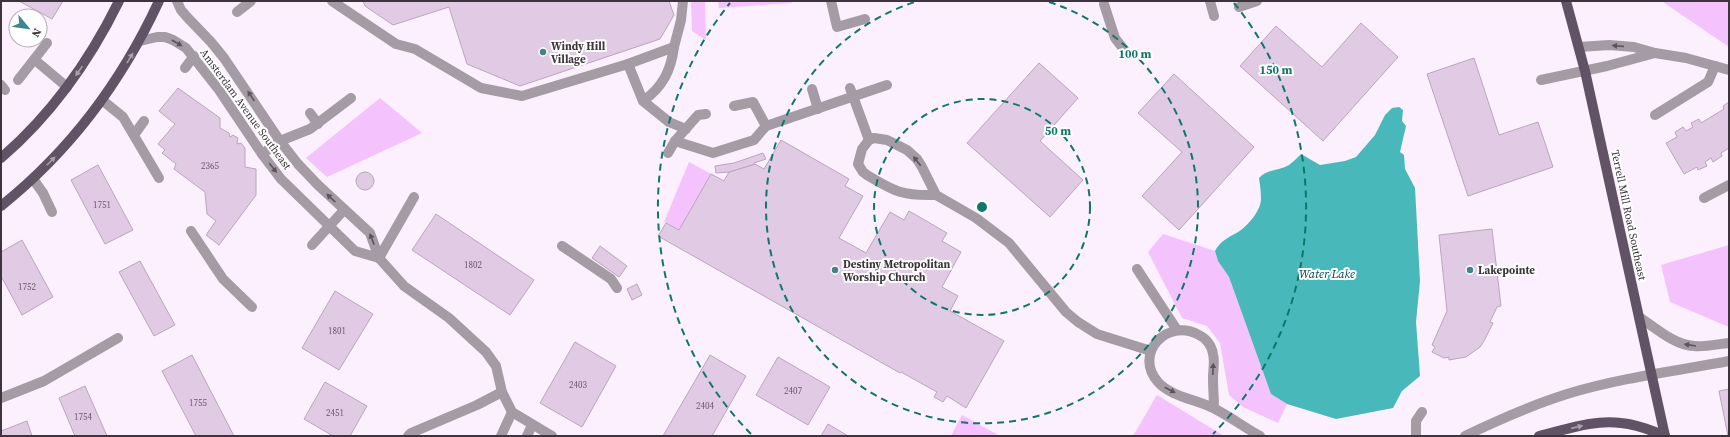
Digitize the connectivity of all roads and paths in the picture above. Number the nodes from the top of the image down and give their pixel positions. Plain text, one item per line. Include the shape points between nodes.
1 (119, 1) edge
2 (159, 1) edge
3 (177, 1) edge
4 (251, 1) edge
5 (332, 1) edge
6 (683, 1) edge
7 (831, 1) edge
8 (1210, 1) edge
9 (1257, 1) edge
10 (1566, 1) edge
11 (1104, 4) dead end
12 (1239, 7) dead end
13 (238, 12) dead end
14 (1214, 16) dead end
15 (865, 19) dead end
16 (140, 41) junction
17 (674, 47) junction
18 (1579, 47) junction
19 (43, 48) edge
20 (1656, 53) junction
21 (1128, 55) dead end
22 (194, 56) junction
23 (35, 60) junction
24 (628, 64) junction
25 (1715, 66) junction
26 (185, 68) dead end
27 (1729, 70) edge
28 (1585, 71) junction
29 (18, 80) dead end
30 (1541, 80) dead end
31 (887, 85) dead end
32 (67, 87) junction
33 (812, 89) dead end
34 (852, 93) junction
35 (351, 98) dead end
36 (102, 100) junction
37 (643, 101) junction
38 (734, 106) dead end
39 (818, 109) junction
40 (310, 114) dead end
41 (706, 114) dead end
42 (1655, 115) dead end
43 (144, 121) dead end
44 (318, 124) junction
45 (766, 126) junction
46 (686, 129) junction
47 (134, 135) junction
48 (869, 140) junction
49 (280, 141) junction
50 (675, 141) junction
51 (668, 153) dead end
52 (262, 154) junction
53 (1, 158) edge
54 (159, 178) dead end
55 (33, 179) junction
56 (1729, 185) edge
57 (936, 195) junction
58 (414, 197) dead end
59 (1704, 198) dead end
60 (1, 206) edge
61 (344, 210) junction
62 (52, 212) dead end
63 (328, 226) junction
64 (191, 231) dead end
65 (312, 244) dead end
66 (562, 246) dead end
67 (379, 258) junction
68 (1137, 269) dead end
69 (617, 288) dead end
70 (252, 307) dead end
71 (1639, 316) junction
72 (1177, 330) junction
73 (118, 338) dead end
74 (1729, 342) edge
75 (1151, 351) junction
76 (1729, 361) edge
77 (1652, 375) junction
78 (502, 392) junction
79 (1, 398) edge
80 (1214, 408) junction
81 (512, 412) junction
82 (1422, 412) dead end
83 (532, 424) junction
84 (408, 436) edge
85 (501, 436) edge
86 (527, 436) edge
87 (552, 436) edge
88 (1260, 436) edge
89 (1416, 436) edge
90 (1465, 436) edge
91 (1539, 436) edge
92 (1665, 436) edge

1 -> 32 main road via 98,41
2 - 16 main road
49 -> 3 street, Amsterdam Avenue Southeast via 224,58 186,17
4 - 13 street
5 - 24 street via 396,44 416,49 481,88 522,96
6 - 17 street
7 - 15 street via 837,27
8 - 14 street
9 - 12 street
10 - 18 main road, Terrell Mill Road Southeast
11 - 21 street via 1115,38
16 -> 22 street, Amsterdam Avenue Southeast via 157,37 173,40
36 -> 16 main road
17 - 24 street
17 - 37 street via 672,63 664,80 655,93
20 -> 18 street via 1634,47 1609,45
18 - 28 main road, Terrell Mill Road Southeast
19 - 23 street
20 - 25 street
20 - 28 street
22 - 26 street
22 - 52 street, Amsterdam Avenue Southeast
23 - 29 street
23 - 32 street
24 - 37 street
25 - 27 street
25 - 42 street via 1708,82
28 - 30 street
28 - 71 main road, Terrell Mill Road Southeast
31 - 34 street
32 - 53 main road via 26,135
33 - 39 street
34 - 39 street
34 - 48 street
35 - 44 street
36 - 47 street via 123,116
55 -> 36 main road via 74,136
37 - 46 street via 669,122
38 - 45 street via 753,102
39 - 45 street
40 - 44 street
41 - 46 street via 698,115
43 - 47 street
44 - 49 street
45 - 50 street via 754,140 713,153
46 - 50 street
47 - 54 street
57 -> 48 street via 922,167 912,154 894,142 874,138
48 - 57 street via 859,156 858,164 864,172 892,190 905,194
49 - 52 street
61 -> 49 street, Amsterdam Avenue Southeast via 298,164
50 - 51 street
52 -> 63 street, Amsterdam Avenue Southeast via 282,179
55 - 60 main road
55 - 62 street
56 - 59 street
57 - 75 street via 976,218 1010,243 1066,312 1088,329 1110,339
58 - 67 street
61 - 63 street
67 -> 61 street, Amsterdam Avenue Southeast via 370,233
63 - 65 street
63 - 67 street, Amsterdam Avenue Southeast via 355,251
64 - 70 street via 223,279
66 - 69 street via 611,279
67 - 78 street, Amsterdam Avenue Southeast via 404,286 449,318 486,352 496,366
68 - 72 street
74 -> 71 street via 1705,346 1687,345 1671,338
71 - 77 main road, Terrell Mill Road Southeast
72 - 75 street via 1163,335
80 -> 72 street via 1214,354 1210,345 1203,337 1192,331
73 - 79 street via 44,381
75 -> 80 street via 1150,371 1158,383 1195,402
76 - 77 street
77 - 90 street via 1567,394 1535,405
77 - 92 main road, Terrell Mill Road Southeast
78 - 81 street, Amsterdam Avenue Southeast
78 - 84 street
80 - 88 street
81 - 83 street
81 - 85 street
82 - 89 street via 1416,422
83 - 86 street
83 - 87 street
91 -> 92 main road via 1609,422 1630,424

